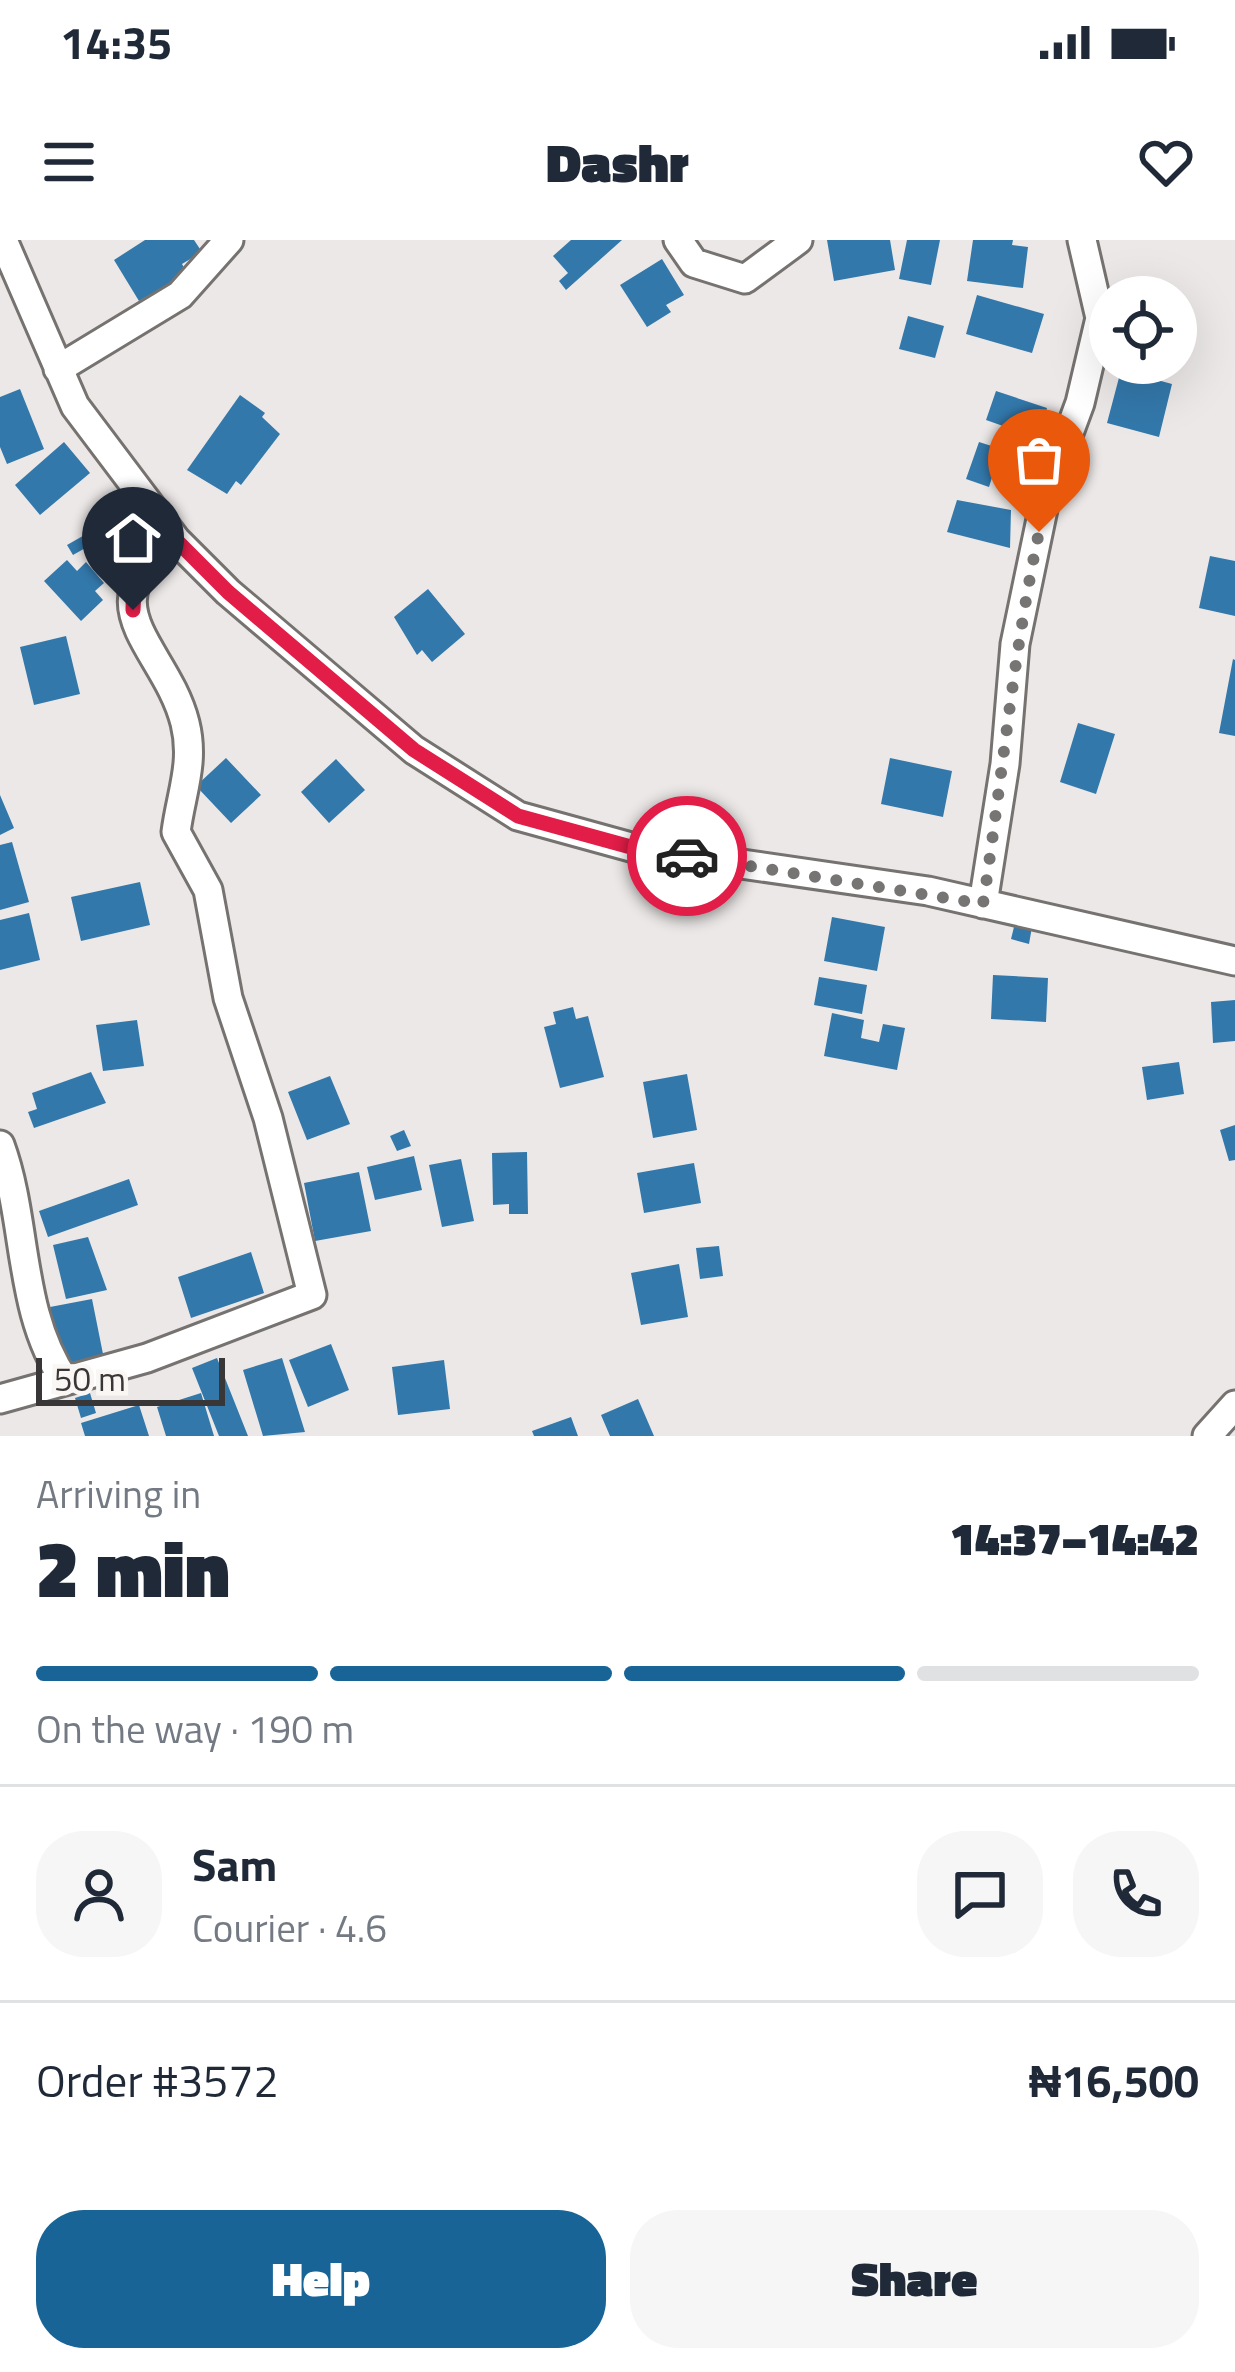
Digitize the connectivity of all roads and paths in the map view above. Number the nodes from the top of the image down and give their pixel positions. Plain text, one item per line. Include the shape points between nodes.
1 (2, 240) edge
2 (229, 240) edge
3 (678, 240) edge
4 (798, 240) edge
5 (1082, 240) edge
6 (58, 369) junction
7 (176, 540) junction
8 (983, 904) junction
9 (1235, 961) edge
10 (0, 1144) edge
11 (65, 1381) junction
12 (0, 1400) edge
13 (1235, 1405) edge
14 (1207, 1436) edge

1 - 6 street
2 - 6 street via 180,295
3 - 4 street via 694,262 745,279
5 - 8 street via 1100,318 1046,495 1015,644
6 - 7 street via 75,406
7 - 8 street via 414,750 518,816 638,849
7 - 11 street via 133,580 133,610 184,720 191,769 176,832 208,890 229,998 312,1295
8 - 9 street
10 - 11 street via 30,1300
11 - 12 street
13 - 14 street

